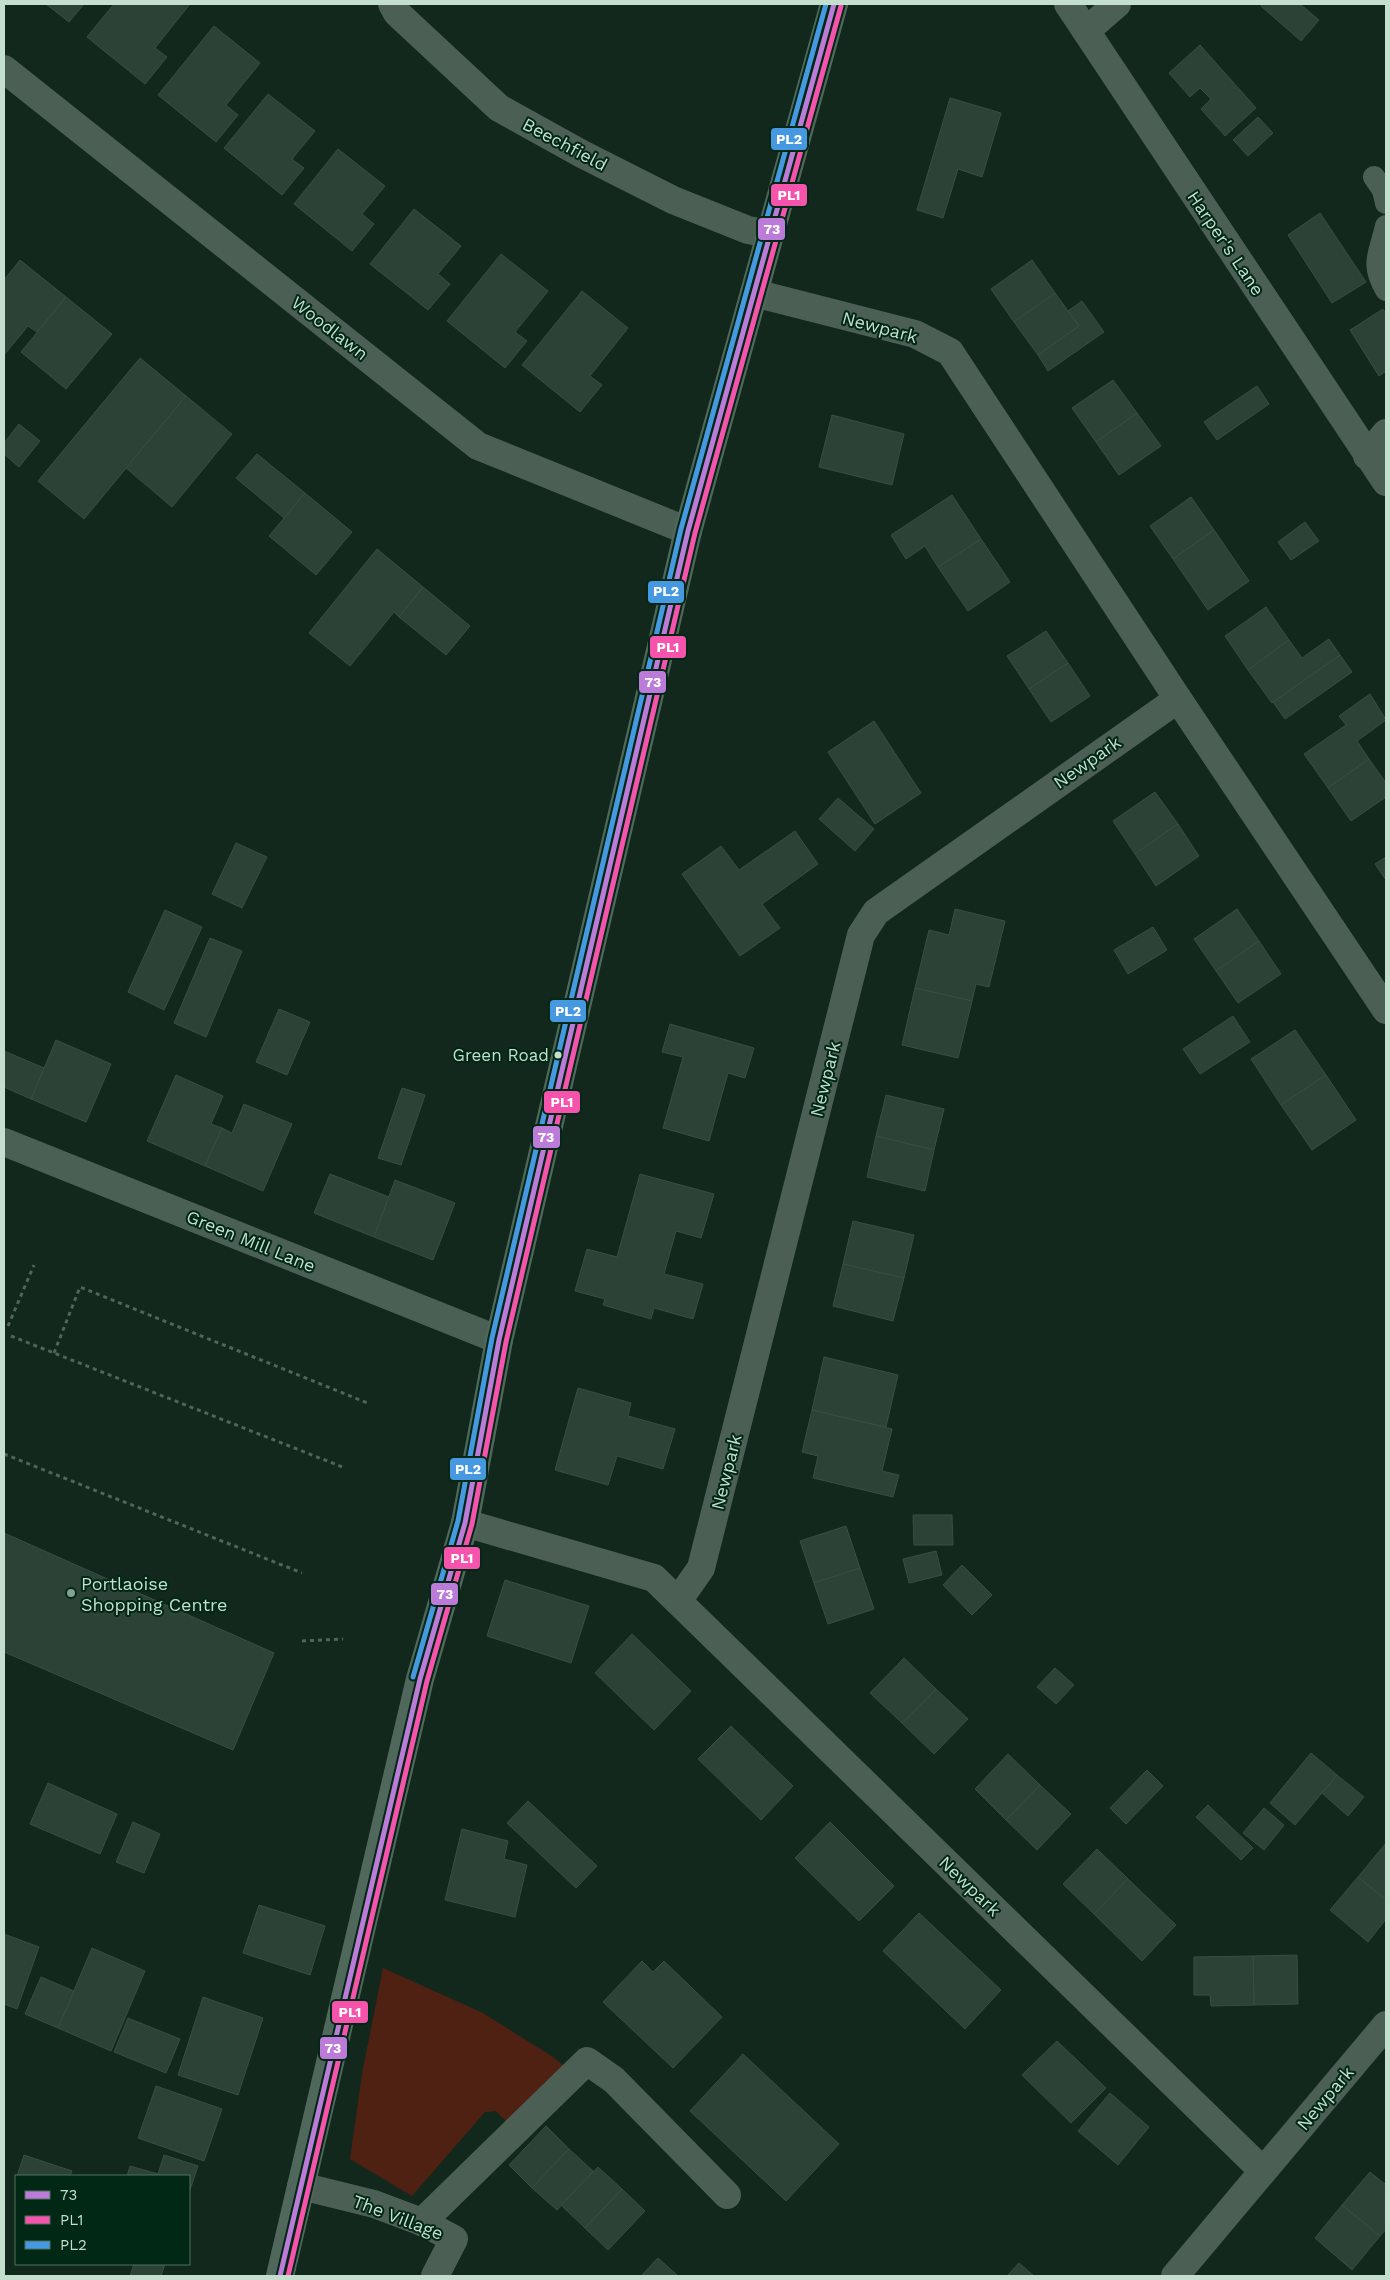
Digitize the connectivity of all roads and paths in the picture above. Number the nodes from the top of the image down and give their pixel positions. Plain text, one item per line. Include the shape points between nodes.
1 (392, 4) edge
2 (834, 4) edge
3 (1068, 4) edge
4 (1118, 4) edge
5 (1086, 31) junction
6 (4, 69) edge
7 (1374, 177) dead end
8 (1386, 203) edge
9 (1386, 226) edge
10 (770, 234) junction
11 (1386, 290) edge
12 (754, 293) junction
13 (1386, 433) edge
14 (1367, 456) junction
15 (1386, 482) edge
16 (688, 531) junction
17 (1178, 699) junction
18 (1386, 1010) edge
19 (4, 1142) edge
20 (34, 1265) dead end
21 (8, 1326) dead end
22 (11, 1336) dead end
23 (499, 1340) junction
24 (54, 1353) junction
25 (370, 1404) dead end
26 (4, 1454) edge
27 (345, 1468) dead end
28 (465, 1523) junction
29 (302, 1573) dead end
30 (678, 1602) junction
31 (342, 1639) dead end
32 (302, 1641) dead end
33 (1386, 2025) edge
34 (1263, 2171) junction
35 (301, 2186) junction
36 (727, 2195) dead end
37 (422, 2222) junction
38 (280, 2276) edge
39 (435, 2276) edge
40 (1175, 2276) edge

1 - 10 street, Beechfield via 499,108 673,200 748,230
2 - 10 main road
3 - 5 street, Harper's Lane
4 - 5 street
5 - 14 street, Harper's Lane
6 - 16 street, Woodlawn via 478,446
7 - 8 lane via 1383,190
9 - 11 lane via 1376,261
10 - 12 main road
12 - 16 main road
12 - 17 street, Newpark via 915,334 950,352
13 - 14 street
14 - 15 street, Harper's Lane
16 - 23 main road
17 - 18 street, Newpark
17 - 30 street, Newpark via 876,912 861,934 701,1568
19 - 23 street, Green Mill Lane
20 - 21 path
22 - 24 path
23 - 28 main road
24 - 25 path via 80,1287
24 - 27 path
26 - 29 path
28 - 30 street, Newpark via 654,1578
28 - 35 main road via 420,1679
30 - 34 street, Newpark
31 - 32 path
33 - 34 street, Newpark
34 - 40 street, Newpark
35 - 37 street, The Village via 374,2204
35 - 38 main road
36 - 37 street via 614,2080 587,2061
37 - 39 street, The Village via 454,2239

